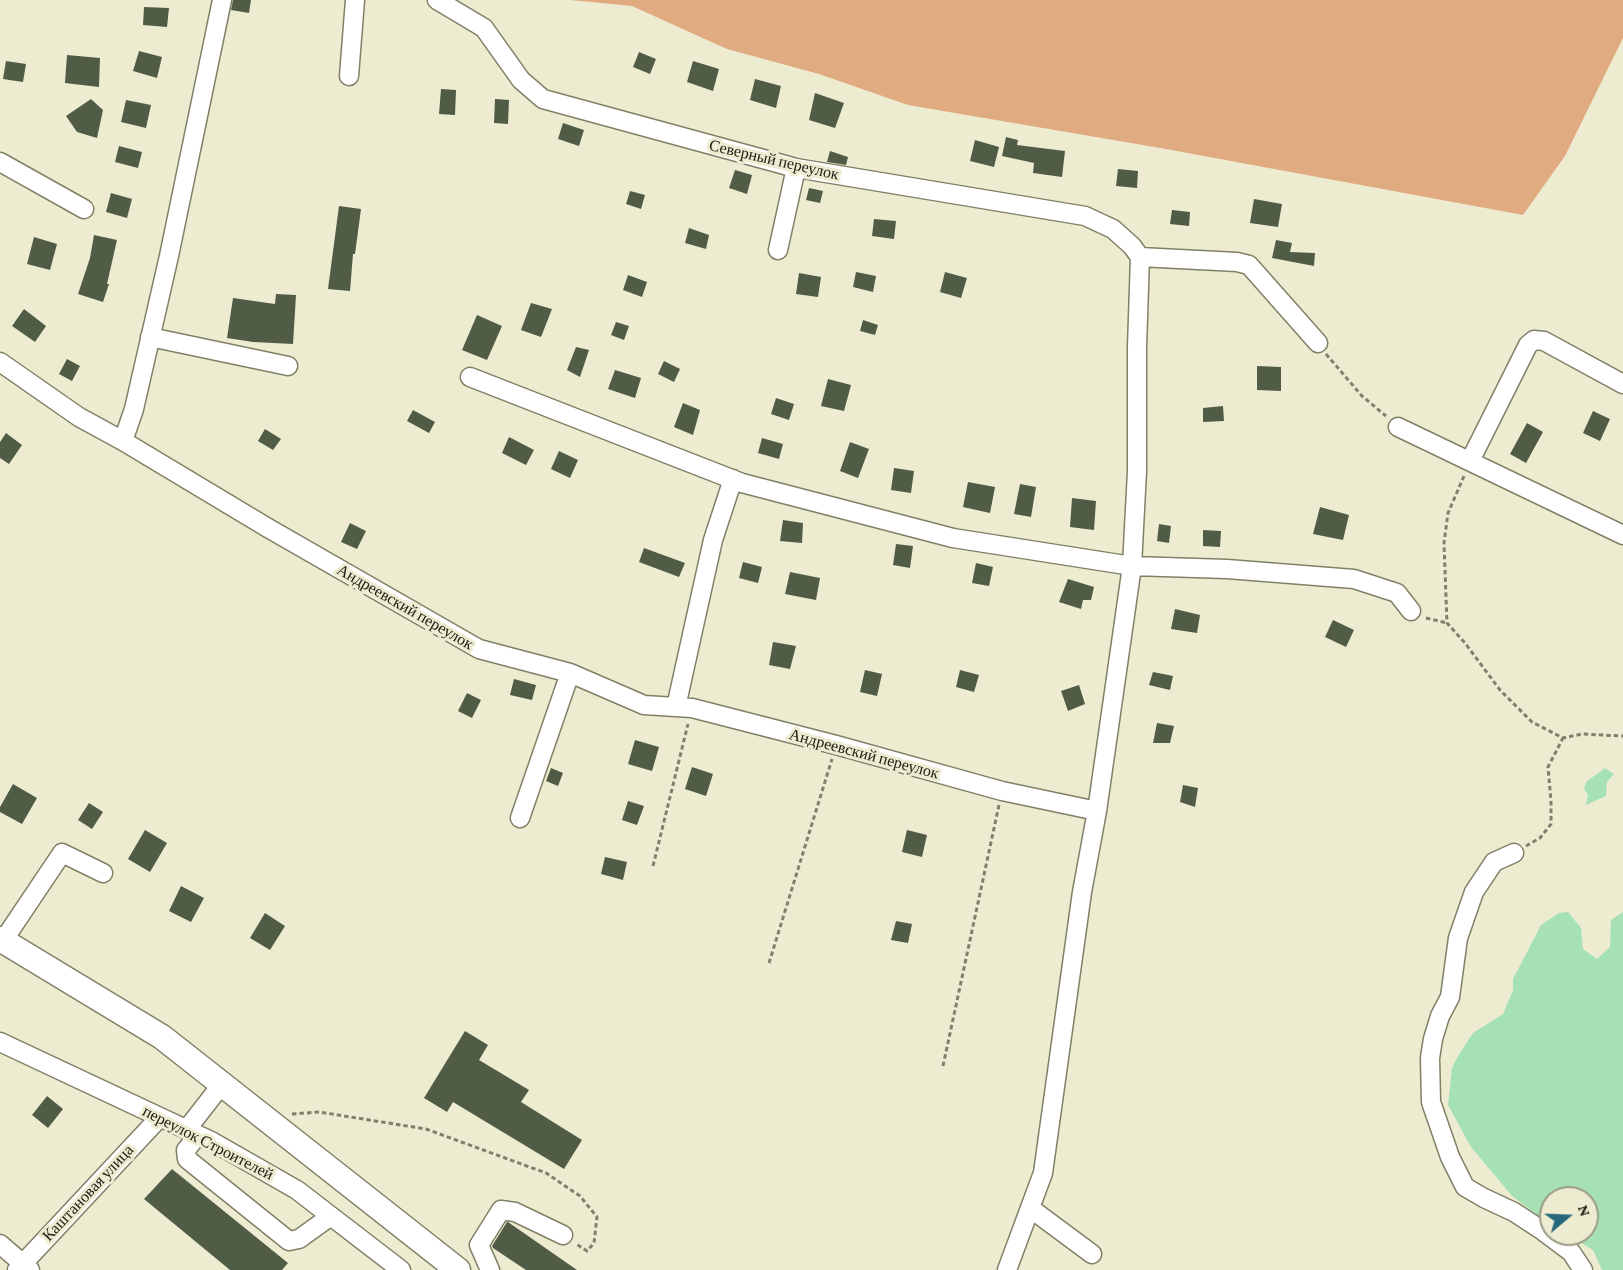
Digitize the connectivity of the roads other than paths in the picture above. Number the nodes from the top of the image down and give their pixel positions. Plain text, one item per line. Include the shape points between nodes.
1 (222, 0) edge
2 (355, 0) edge
3 (437, 0) edge
4 (349, 76) dead end
5 (0, 162) edge
6 (796, 168) junction
7 (84, 209) dead end
8 (778, 250) dead end
9 (1140, 256) junction
10 (150, 338) junction
11 (1318, 343) road end
12 (0, 362) edge
13 (288, 366) dead end
14 (470, 377) dead end
15 (1623, 384) edge
16 (1398, 427) road end
17 (123, 441) junction
18 (1470, 461) junction
19 (733, 479) junction
20 (1623, 535) edge
21 (1132, 566) junction
22 (1411, 611) road end
23 (570, 673) junction
24 (684, 708) junction
25 (1097, 811) junction
26 (520, 818) dead end
27 (1514, 853) road end
28 (103, 873) dead end
29 (1, 940) edge
30 (0, 1042) edge
31 (222, 1084) junction
32 (160, 1117) junction
33 (192, 1132) junction
34 (1030, 1208) junction
35 (331, 1216) junction
36 (563, 1235) road end
37 (0, 1244) edge
38 (1092, 1254) dead end
39 (23, 1268) edge
40 (401, 1270) edge
41 (458, 1270) edge
42 (490, 1270) edge
43 (1007, 1270) edge
44 (1582, 1270) edge

1 - 10 street
2 - 4 street
3 - 6 street, Северный переулок via 484,28 521,80 543,99
5 - 7 street
6 - 8 street
6 - 9 street, Северный переулок via 1085,216 1113,229
9 - 11 street via 1249,266
9 - 21 street
10 - 13 street
10 - 17 street
12 - 17 street, Андреевский переулок via 79,417
14 - 19 street
15 - 18 street via 1544,341 1534,340
16 - 18 street
17 - 23 street, Андреевский переулок via 479,649
18 - 20 street
19 - 21 street via 953,538
19 - 24 street via 713,540
21 - 22 street via 1227,568 1354,579 1397,593
21 - 25 street
23 - 24 street, Андреевский переулок via 644,705
23 - 26 street
24 - 25 street, Андреевский переулок via 1002,791
25 - 34 street via 1043,1173
27 - 44 street via 1494,862 1474,892 1458,938 1450,997 1433,1039 1431,1102 1465,1186 1543,1231 1571,1252
28 - 29 street via 62,853
29 - 31 main road via 162,1037
30 - 32 street, переулок Строителей
31 - 33 street
31 - 41 main road
32 - 33 street, переулок Строителей
32 - 39 street, Каштановая улица
33 - 35 street, переулок Строителей via 297,1190
33 - 35 street via 187,1159 289,1241 299,1239
34 - 38 street
34 - 43 street
35 - 40 street, переулок Строителей
36 - 42 street via 515,1212 501,1210 479,1245
37 - 39 street

